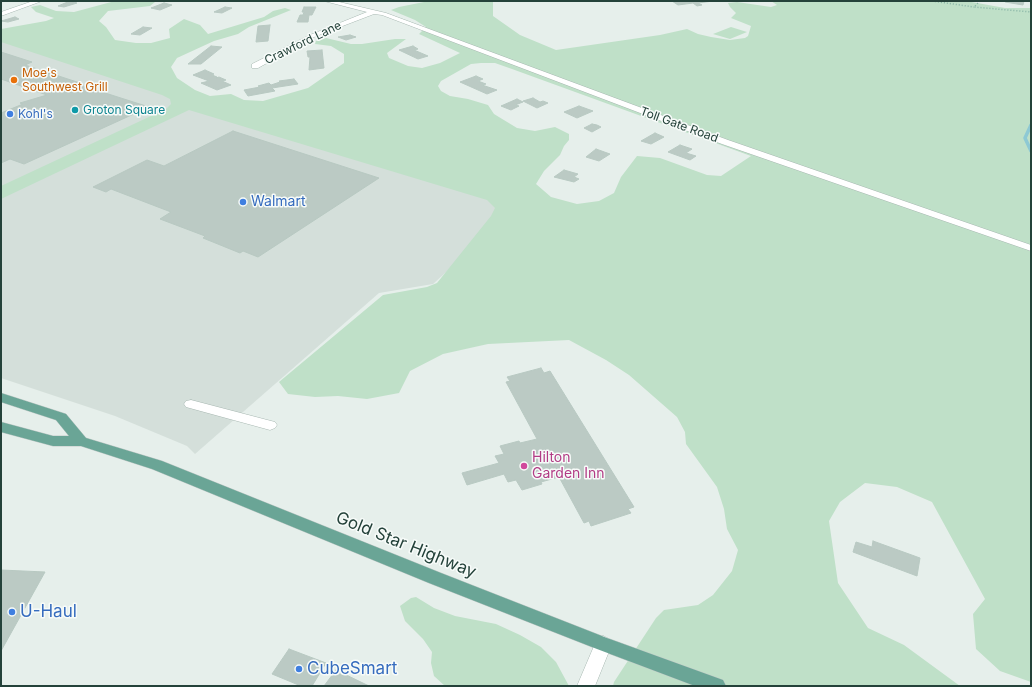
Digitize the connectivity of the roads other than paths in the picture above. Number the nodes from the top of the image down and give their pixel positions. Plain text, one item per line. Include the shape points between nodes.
1 (39, 1) edge
2 (327, 1) edge
3 (374, 11) junction
4 (1, 14) edge
5 (255, 66) dead end
6 (1031, 248) edge
7 (1, 397) edge
8 (191, 404) dead end
9 (270, 425) dead end
10 (1, 427) edge
11 (81, 441) junction
12 (604, 644) junction
13 (586, 686) edge
14 (717, 686) edge

1 - 4 street
2 - 3 street, Toll Gate Road
3 - 5 street, Crawford Lane via 312,36
3 - 6 street, Toll Gate Road via 725,142
7 - 11 main road via 61,417
8 - 9 street
10 - 11 main road, Gold Star Highway via 53,441
11 - 12 main road, Gold Star Highway via 157,465
12 - 13 street
12 - 14 main road, Gold Star Highway

